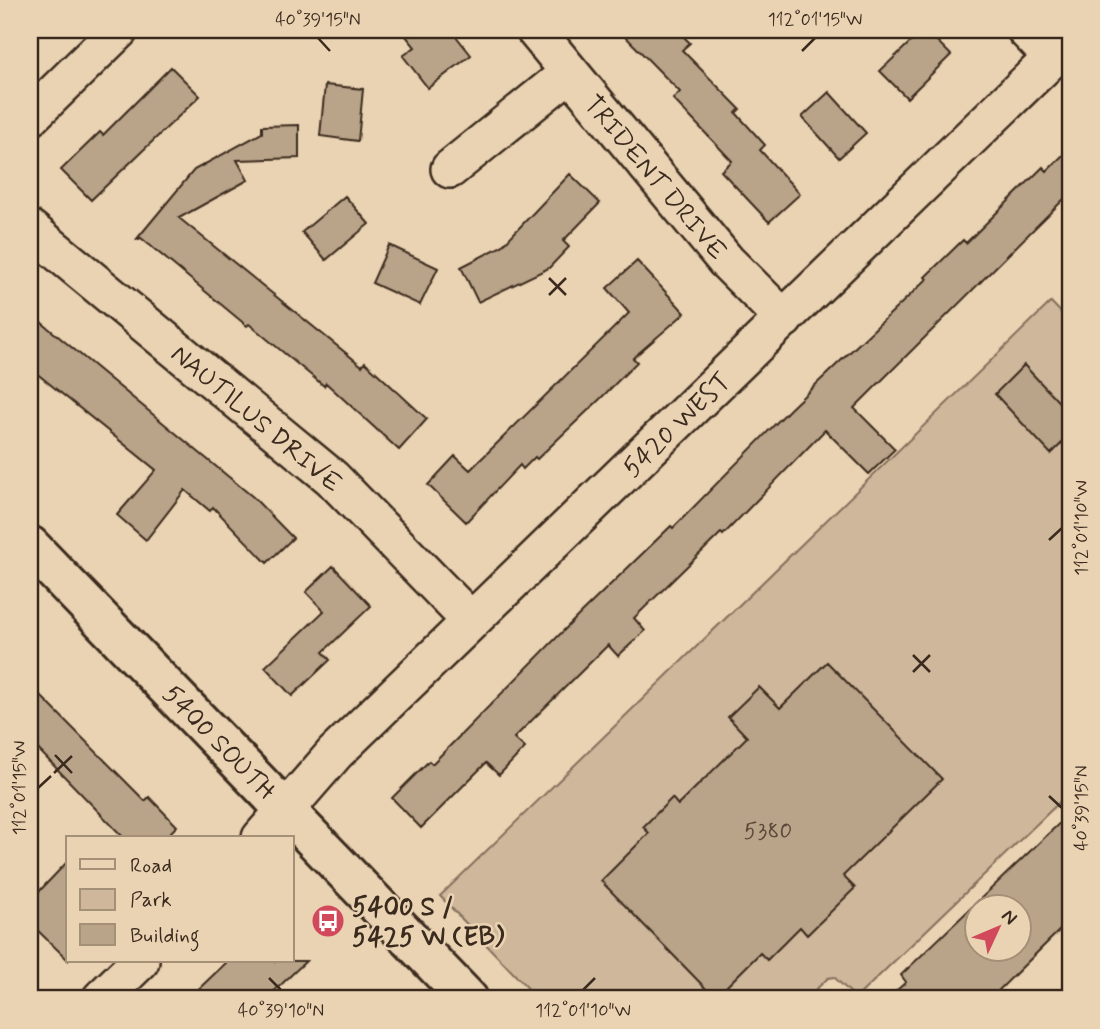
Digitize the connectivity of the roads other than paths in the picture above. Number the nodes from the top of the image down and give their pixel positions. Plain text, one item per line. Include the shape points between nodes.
1 (119, 30) edge
2 (535, 30) edge
3 (1026, 30) edge
4 (1062, 50) edge
5 (569, 73) junction
6 (30, 117) edge
7 (450, 169) dead end
8 (30, 229) edge
9 (784, 319) junction
10 (30, 546) edge
11 (471, 621) junction
12 (285, 810) junction
13 (263, 836) edge
14 (139, 962) edge
15 (101, 999) edge
16 (468, 999) edge

1 - 6 street
2 - 5 street, TRIDENT DRIVE
3 - 4 street
4 - 9 street, 5420 WEST
5 - 7 street
5 - 9 street, TRIDENT DRIVE via 726,261
8 - 11 street, NAUTILUS DRIVE via 332,478
9 - 11 street, 5420 WEST
10 - 12 main road, 5400 SOUTH
11 - 12 street, 5420 WEST via 335,754
12 - 13 street, 5420 WEST
12 - 16 main road, 5400 SOUTH
14 - 15 street

